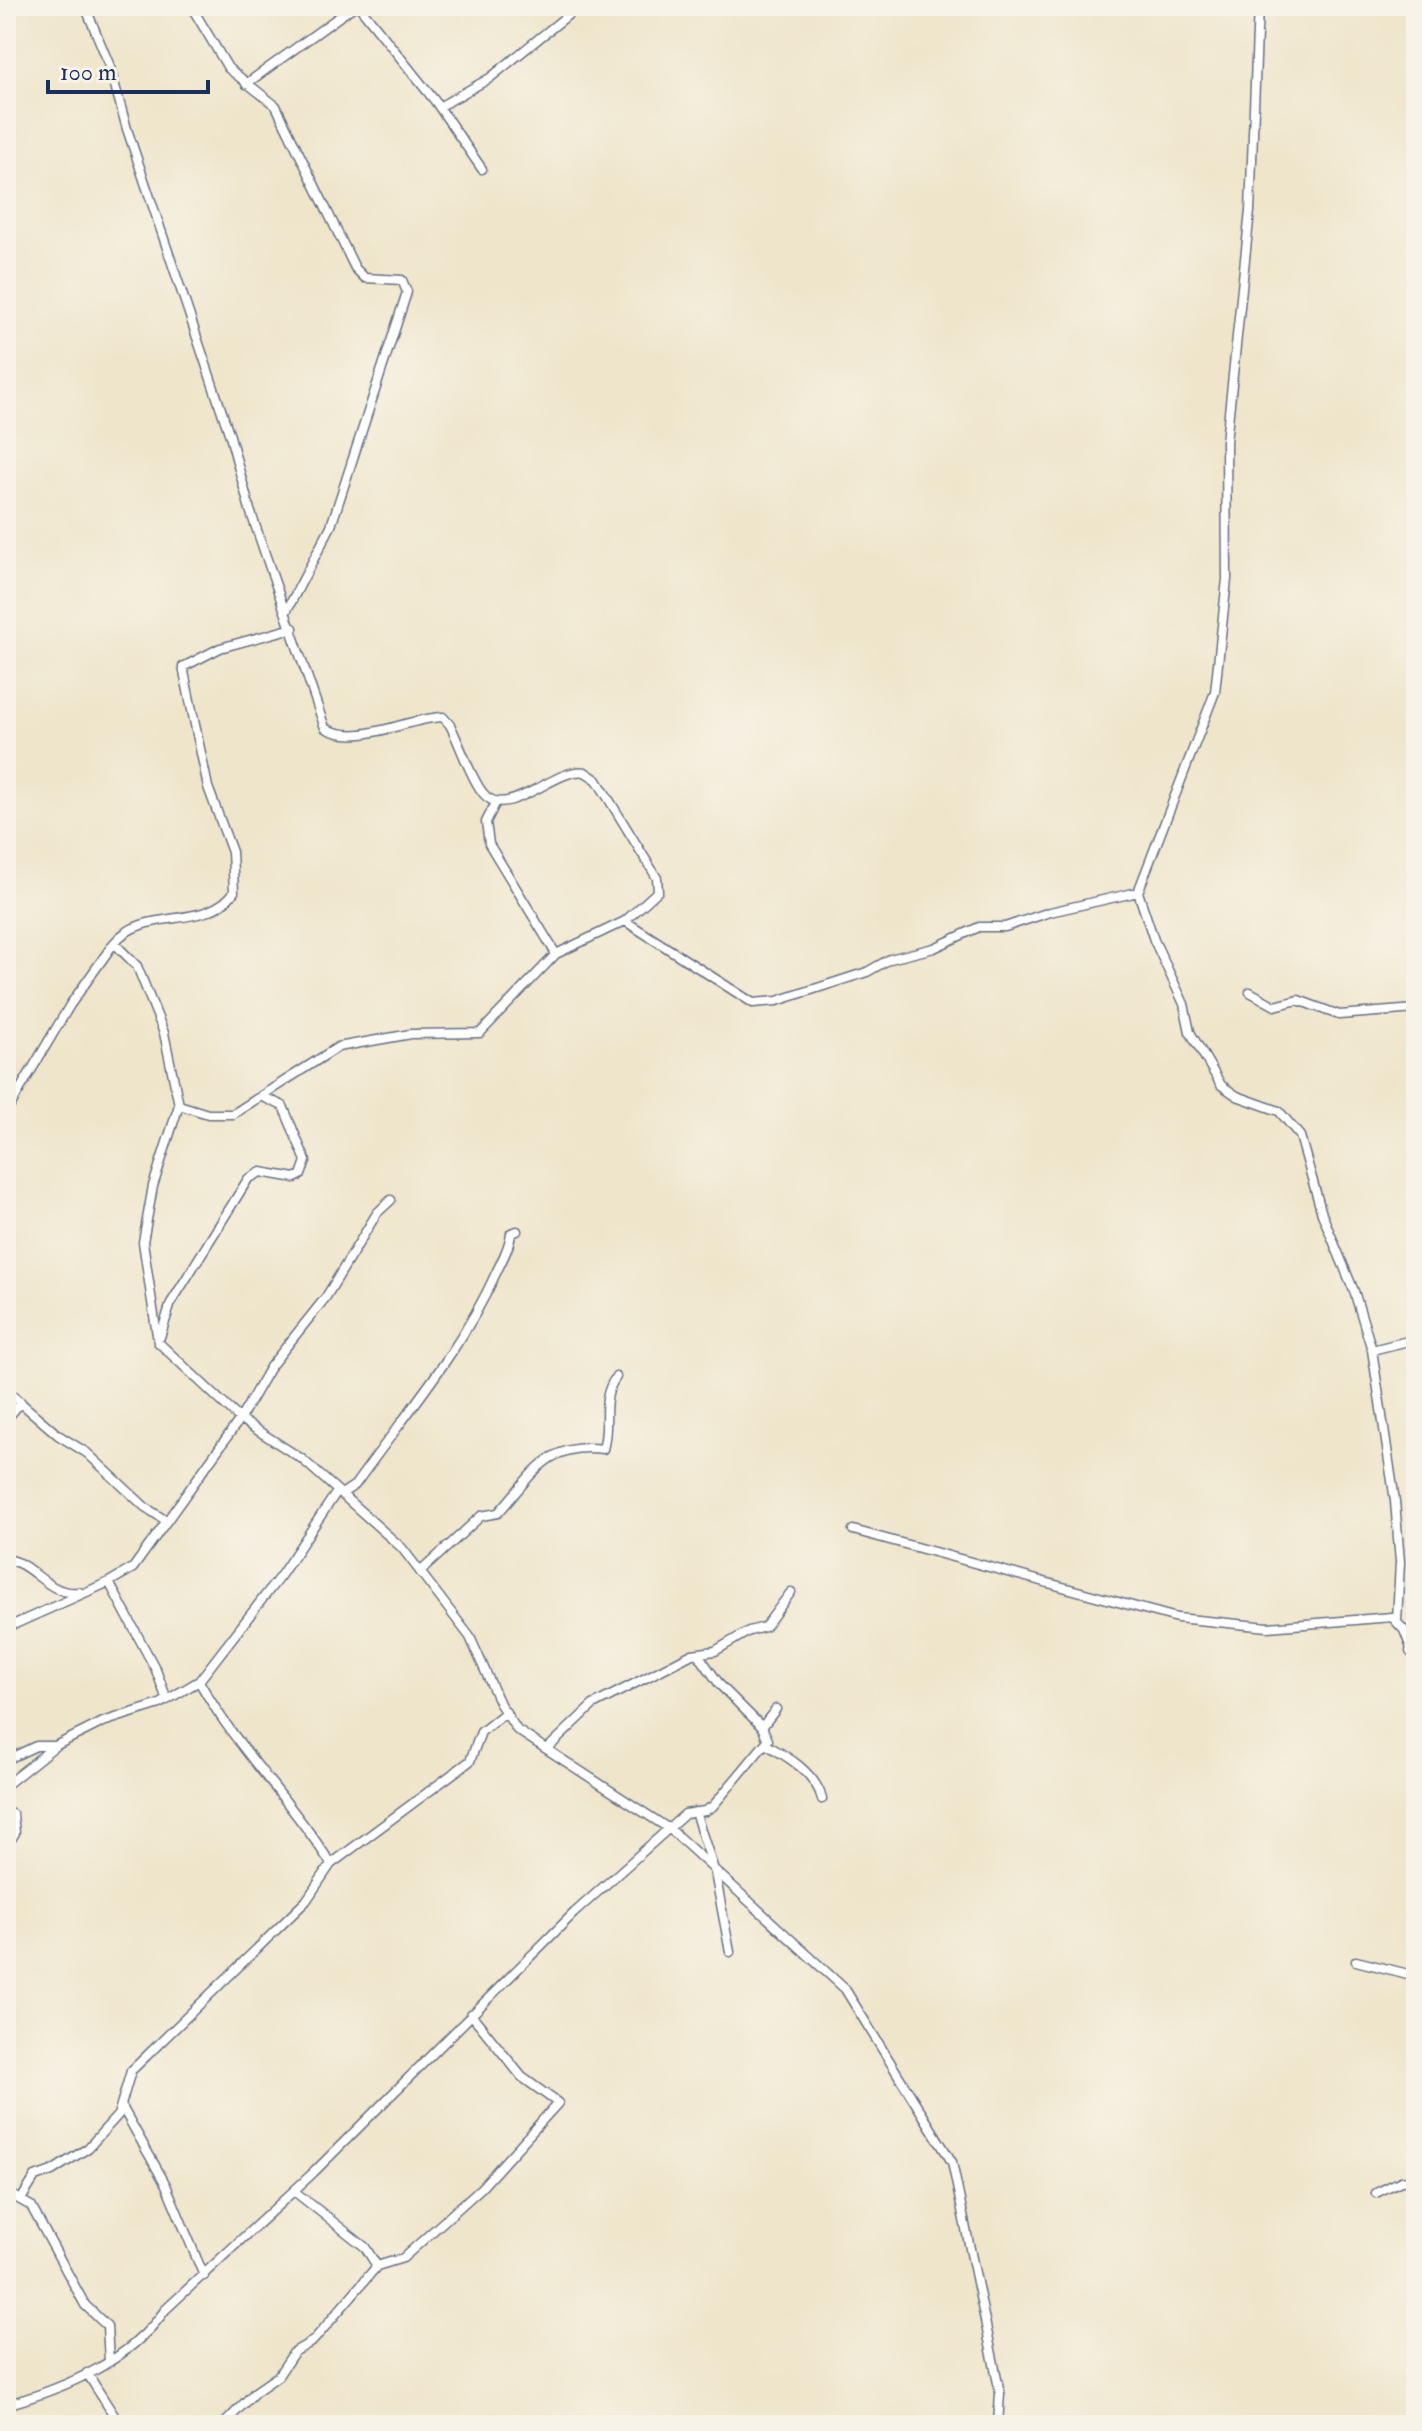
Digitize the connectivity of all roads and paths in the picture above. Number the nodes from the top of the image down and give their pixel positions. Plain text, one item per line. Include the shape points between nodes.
1 (85, 6) edge
2 (191, 6) edge
3 (357, 6) edge
4 (579, 6) edge
5 (1258, 6) edge
6 (246, 84) junction
7 (439, 107) junction
8 (482, 169) dead end
9 (287, 610) junction
10 (293, 628) junction
11 (496, 802) junction
12 (1138, 892) junction
13 (625, 921) junction
14 (114, 943) junction
15 (556, 954) junction
16 (1250, 992) dead end
17 (1416, 1009) edge
18 (261, 1096) junction
19 (179, 1105) junction
20 (6, 1113) edge
21 (391, 1200) dead end
22 (517, 1231) dead end
23 (1416, 1339) edge
24 (158, 1342) junction
25 (1372, 1350) junction
26 (616, 1377) dead end
27 (6, 1390) edge
28 (21, 1402) junction
29 (240, 1419) junction
30 (6, 1420) edge
31 (336, 1493) junction
32 (165, 1520) junction
33 (853, 1530) dead end
34 (6, 1559) edge
35 (420, 1572) junction
36 (109, 1582) junction
37 (88, 1592) junction
38 (791, 1592) dead end
39 (1397, 1620) junction
40 (6, 1628) edge
41 (698, 1654) junction
42 (1415, 1654) edge
43 (199, 1681) junction
44 (167, 1700) junction
45 (776, 1709) dead end
46 (506, 1712) junction
47 (762, 1727) junction
48 (765, 1744) junction
49 (55, 1746) junction
50 (547, 1749) junction
51 (6, 1760) edge
52 (6, 1785) edge
53 (822, 1799) dead end
54 (6, 1811) edge
55 (695, 1812) junction
56 (671, 1830) junction
57 (6, 1847) edge
58 (331, 1864) junction
59 (715, 1873) junction
60 (730, 1952) dead end
61 (1356, 1961) dead end
62 (1416, 1976) edge
63 (471, 2014) junction
64 (121, 2104) junction
65 (1416, 2179) edge
66 (294, 2191) junction
67 (6, 2192) edge
68 (1376, 2193) dead end
69 (22, 2198) junction
70 (377, 2266) junction
71 (204, 2276) junction
72 (109, 2362) junction
73 (87, 2373) junction
74 (6, 2405) edge
75 (120, 2425) edge
76 (223, 2425) edge
77 (998, 2425) edge

1 - 9 street via 109,64
2 - 6 street via 228,68
3 - 6 street
3 - 7 street
4 - 7 street via 490,78
5 - 12 street via 1250,211 1226,442 1227,579 1215,692
6 - 9 street via 276,106 355,268 365,278 402,280 407,292 331,526
7 - 8 street
9 - 10 street
10 - 11 street via 325,728 338,735 359,734 443,717 483,794
10 - 14 street via 220,648 183,667 208,787 232,852 234,892 207,913 147,924
11 - 13 street via 511,801 578,771 597,780 657,878 658,891
11 - 15 street via 486,822 489,844
12 - 13 street via 1005,927 979,927 867,972 777,1001 753,1003
12 - 25 street via 1184,1004 1190,1032 1221,1085 1279,1111 1300,1136 1322,1214
13 - 15 street
14 - 19 street via 143,979 164,1033
14 - 20 street
15 - 18 street via 480,1033 411,1034 338,1047
16 - 17 street via 1275,1006 1298,1000 1339,1015
18 - 19 street via 233,1114
18 - 24 street via 286,1111 306,1161 304,1169 295,1178 261,1172 248,1179 171,1303
19 - 24 street via 153,1186 143,1242
21 - 29 street via 377,1213 326,1297 270,1367
22 - 31 street via 511,1233 467,1327 408,1415 355,1485
23 - 25 street
24 - 29 street
25 - 39 street via 1395,1501
26 - 35 street via 605,1399 603,1449 563,1449 551,1457 498,1513 481,1516
27 - 28 street
28 - 30 street
28 - 32 street
29 - 31 street via 302,1459
29 - 32 street
31 - 35 street via 402,1548
31 - 43 street
32 - 36 street via 133,1568
33 - 39 street via 1177,1618 1268,1627
34 - 37 street via 17,1560 66,1594
35 - 46 street via 470,1637
36 - 37 street
36 - 44 street
37 - 40 street
38 - 41 street via 765,1627
39 - 42 street
41 - 47 street
41 - 50 street via 593,1705
43 - 44 street
43 - 58 street via 222,1723
44 - 49 street
45 - 47 street
46 - 50 street via 517,1730
46 - 58 street via 481,1732 470,1761
47 - 48 street
48 - 53 street via 804,1771
48 - 55 street via 713,1806
49 - 51 street via 36,1746
49 - 52 street
50 - 56 street
54 - 57 street via 13,1815 15,1833
55 - 56 street via 685,1814
55 - 59 street
56 - 59 street
56 - 63 street via 574,1913
58 - 64 street via 306,1901 131,2071
59 - 60 street
59 - 77 street via 845,1989 952,2162 1000,2393
61 - 62 street
63 - 66 street
63 - 70 street via 522,2077 558,2103 481,2188 403,2258
64 - 69 street via 118,2115 88,2148 35,2177
64 - 71 street via 166,2185
65 - 68 street
66 - 70 street via 365,2247
66 - 71 street
67 - 69 street
69 - 72 street via 85,2305 107,2326
70 - 76 street via 313,2341 294,2352 278,2376
71 - 72 street via 165,2310 149,2334
72 - 73 street
73 - 74 street via 50,2392
73 - 75 street

